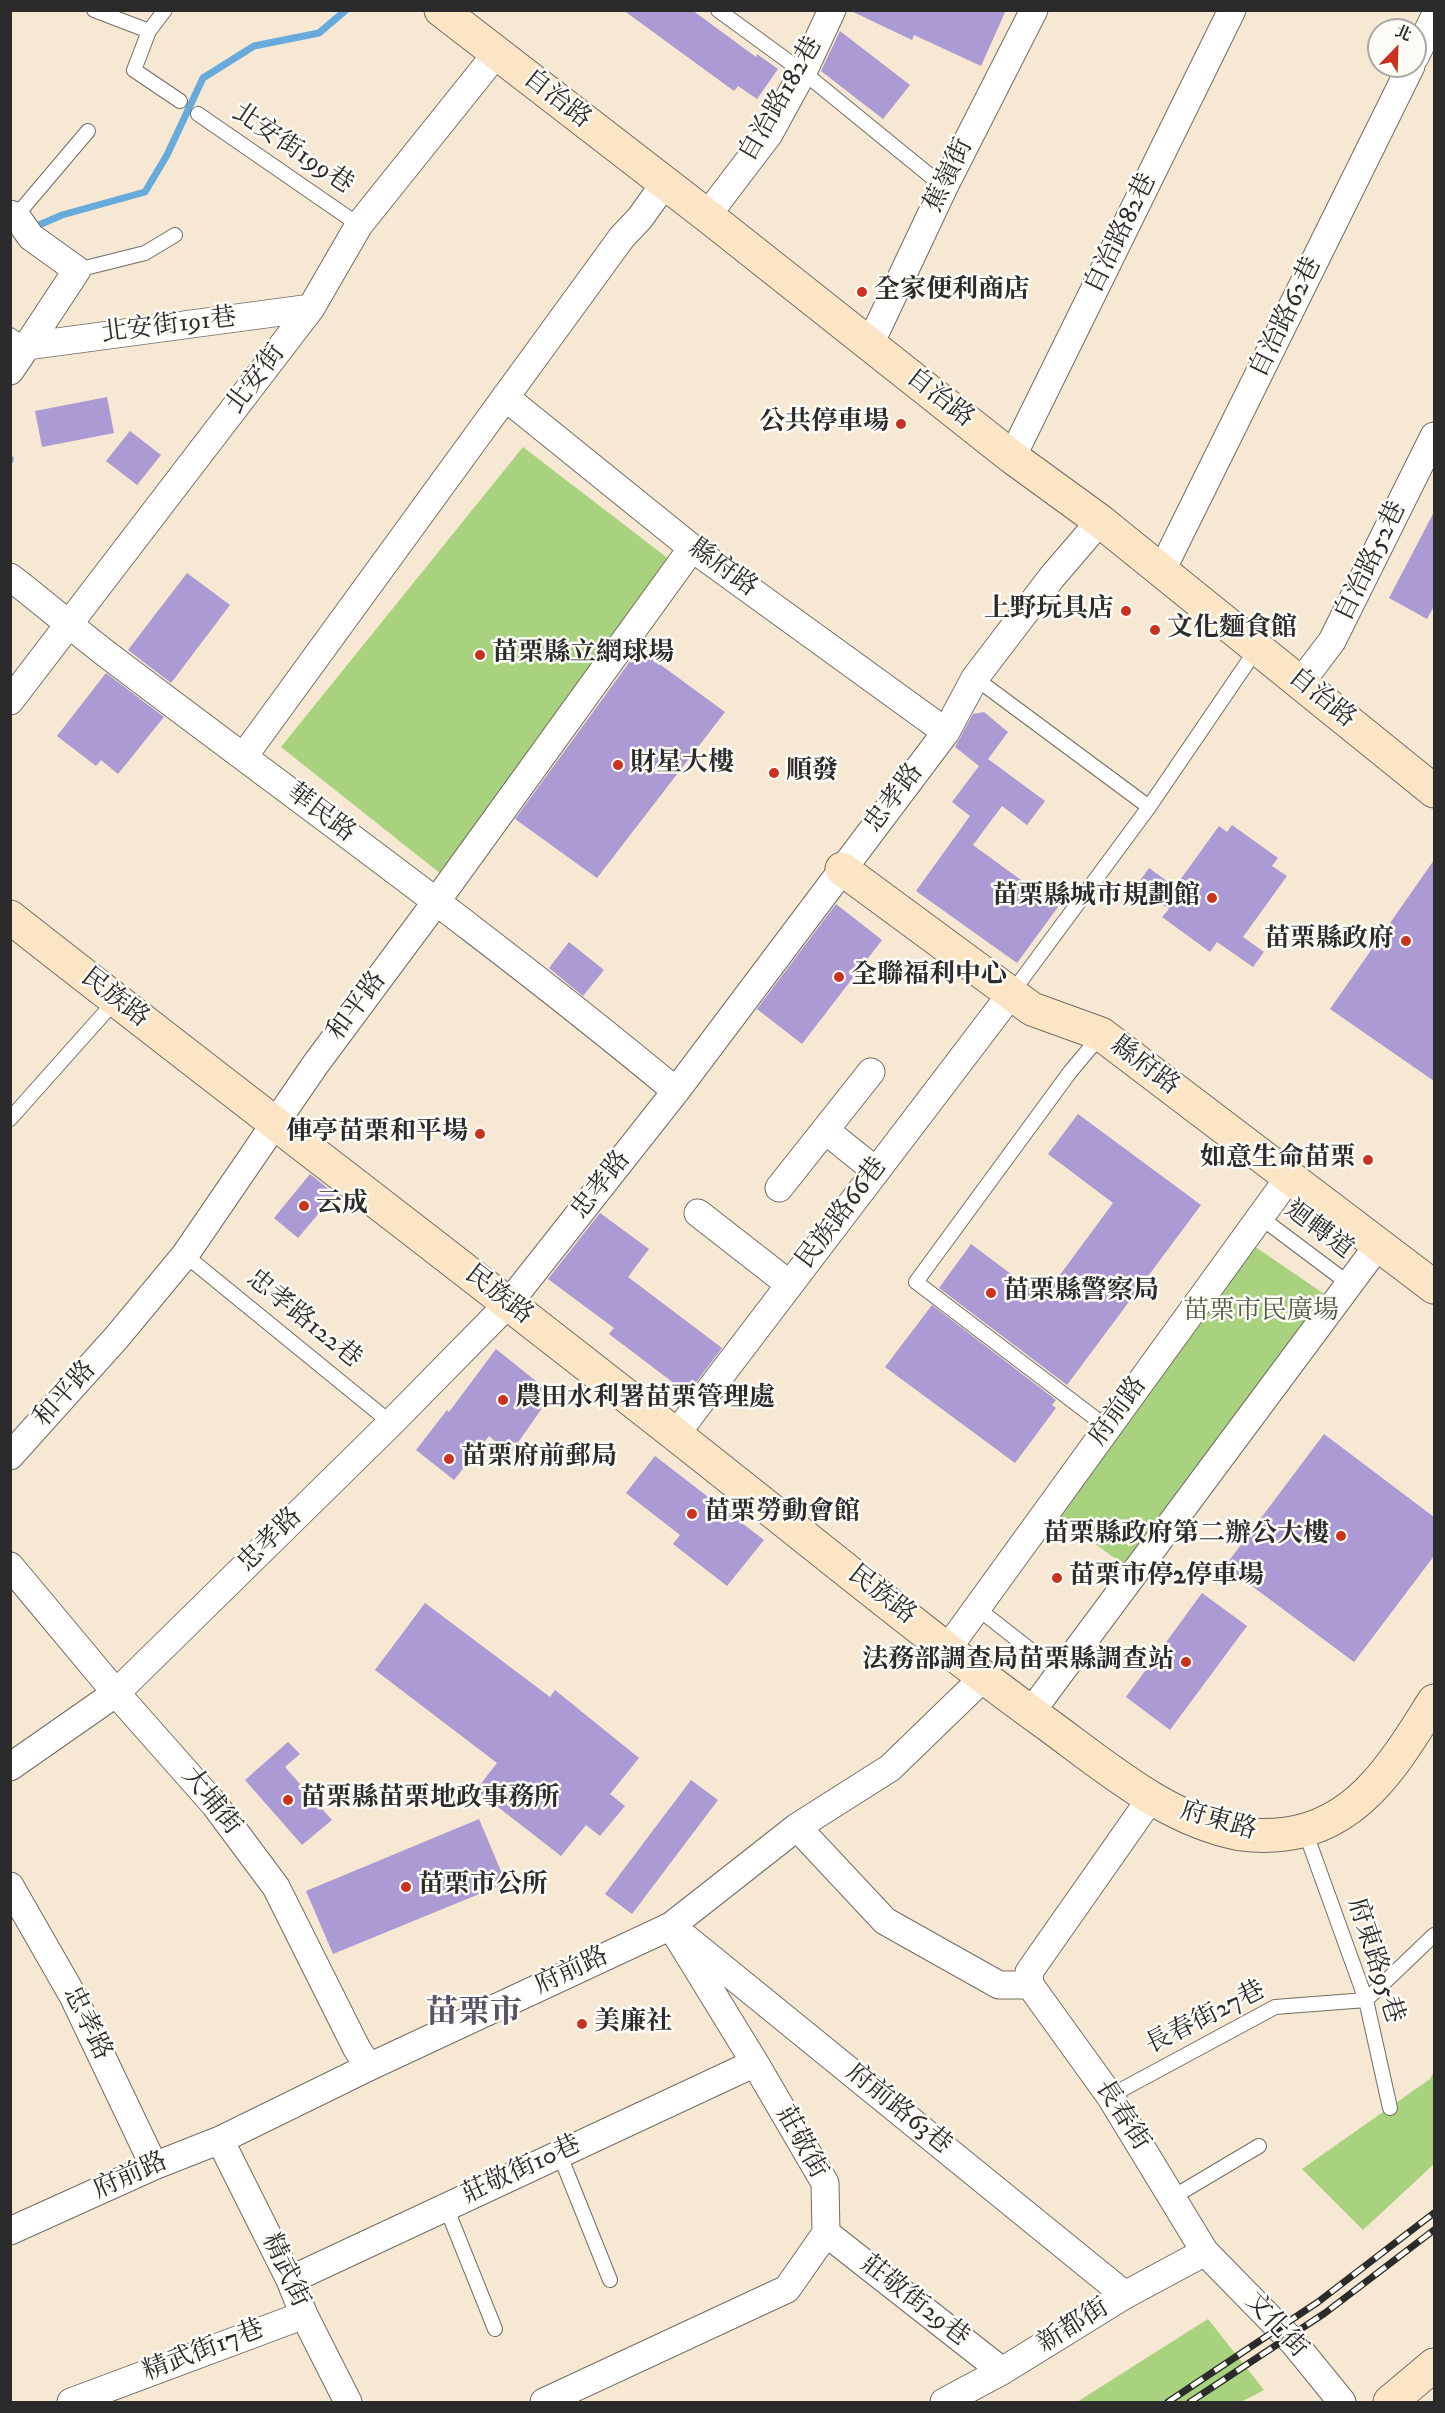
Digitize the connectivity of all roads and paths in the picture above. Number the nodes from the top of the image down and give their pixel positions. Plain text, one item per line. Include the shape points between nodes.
1 (94, 10) edge
2 (165, 10) edge
3 (441, 10) edge
4 (718, 10) edge
5 (832, 10) edge
6 (1035, 10) edge
7 (1232, 10) edge
8 (1434, 18) edge
9 (149, 31) junction
10 (1427, 32) edge
11 (496, 54) junction
12 (803, 72) junction
13 (1405, 78) edge
14 (180, 101) dead end
15 (198, 114) dead end
16 (88, 131) dead end
17 (665, 183) junction
18 (944, 187) junction
19 (709, 218) junction
20 (20, 223) edge
21 (359, 225) junction
22 (175, 235) dead end
23 (77, 270) junction
24 (311, 308) junction
25 (19, 340) edge
26 (870, 344) junction
27 (10, 371) edge
28 (505, 397) junction
29 (1434, 436) edge
30 (1012, 457) junction
31 (1100, 521) junction
32 (692, 548) junction
33 (1162, 570) junction
34 (10, 577) edge
35 (71, 625) junction
36 (1258, 647) junction
37 (975, 678) junction
38 (1301, 682) junction
39 (10, 701) edge
40 (946, 732) junction
41 (244, 756) junction
42 (1434, 791) edge
43 (1149, 807) junction
44 (842, 869) junction
45 (436, 902) junction
46 (10, 917) edge
47 (1011, 994) junction
48 (116, 1000) junction
49 (1101, 1034) junction
50 (871, 1072) dead end
51 (676, 1091) junction
52 (10, 1119) edge
53 (274, 1124) junction
54 (825, 1130) junction
55 (876, 1171) junction
56 (1290, 1176) junction
57 (779, 1188) dead end
58 (698, 1212) dead end
59 (1260, 1217) junction
60 (1378, 1244) junction
61 (185, 1255) junction
62 (1348, 1283) junction
63 (789, 1284) junction
64 (1434, 1287) edge
65 (508, 1304) junction
66 (391, 1423) junction
67 (1108, 1428) junction
68 (676, 1434) junction
69 (10, 1456) edge
70 (10, 1566) edge
71 (977, 1608) junction
72 (948, 1648) junction
73 (1060, 1673) junction
74 (984, 1677) junction
75 (116, 1693) junction
76 (1434, 1701) edge
77 (1031, 1712) junction
78 (10, 1767) edge
79 (1151, 1798) junction
80 (797, 1827) junction
81 (1305, 1831) junction
82 (10, 1886) edge
83 (671, 1926) junction
84 (1434, 1935) edge
85 (1030, 1985) junction
86 (1366, 2000) junction
87 (755, 2063) junction
88 (369, 2067) junction
89 (1110, 2096) junction
90 (1390, 2108) dead end
91 (220, 2140) junction
92 (1258, 2146) dead end
93 (559, 2153) junction
94 (154, 2166) junction
95 (1173, 2197) junction
96 (446, 2207) junction
97 (10, 2231) edge
98 (826, 2232) junction
99 (1205, 2252) junction
100 (290, 2280) junction
101 (610, 2280) dead end
102 (1125, 2295) junction
103 (304, 2315) junction
104 (495, 2329) dead end
105 (1434, 2365) edge
106 (1002, 2371) junction
107 (574, 2396) edge
108 (71, 2403) edge
109 (348, 2403) edge
110 (544, 2403) edge
111 (944, 2403) edge
112 (1342, 2403) edge
113 (1390, 2403) edge

1 - 9 lane
2 - 9 lane
3 - 11 street, 自治路
4 - 12 lane
5 - 12 street, 自治路182巷
6 - 18 street, 蕉嶺街
7 - 30 street, 自治路82巷
8 - 10 street
9 - 14 lane via 134,70
11 - 17 street, 自治路
11 - 21 street, 北安街
12 - 18 lane
12 - 19 street, 自治路182巷 via 769,134
13 - 33 street, 自治路62巷
15 - 21 lane, 北安街199巷
16 - 20 lane
17 - 19 street, 自治路
17 - 28 street
18 - 26 street, 蕉嶺街
19 - 26 street, 自治路
20 - 23 street
21 - 24 street, 北安街
22 - 23 lane via 145,253
23 - 25 street
24 - 25 street, 北安街191巷
24 - 35 street, 北安街
25 - 27 street
26 - 30 street, 自治路
28 - 32 street, 縣府路
28 - 41 street
29 - 38 street, 自治路52巷 via 1332,641
30 - 31 street, 自治路
31 - 33 street, 自治路
31 - 37 street, 忠孝路
32 - 40 street, 縣府路
32 - 45 street, 和平路
33 - 36 street, 自治路
34 - 35 street, 華民路
35 - 39 street, 北安街
35 - 41 street, 華民路
36 - 38 street, 自治路
36 - 43 lane
37 - 40 street, 忠孝路
37 - 43 lane
38 - 42 street, 自治路
40 - 44 street, 忠孝路
41 - 45 street, 華民路
43 - 47 lane
44 - 47 street, 縣府路
44 - 51 street, 忠孝路
45 - 51 street, 華民路
45 - 53 street, 和平路
46 - 48 street, 民族路
47 - 49 street, 縣府路 via 1032,1010
47 - 55 street, 民族路66巷
48 - 52 lane
48 - 53 street, 民族路
49 - 56 street, 縣府路
49 - 67 lane via 916,1282
50 - 54 street
51 - 65 street, 忠孝路
53 - 61 street, 和平路
53 - 65 street, 民族路
54 - 55 street
54 - 57 street
55 - 63 street, 民族路66巷
56 - 59 street, 府前路
56 - 60 street, 縣府路
58 - 63 street
59 - 62 lane, 迴轉道
59 - 67 street, 府前路
60 - 62 street
60 - 64 street, 縣府路
61 - 66 lane, 忠孝路122巷
61 - 69 street, 和平路
62 - 73 street
63 - 68 street, 民族路66巷
65 - 66 street, 忠孝路
65 - 68 street, 民族路
66 - 75 street, 忠孝路
67 - 71 street, 府前路
68 - 72 street, 民族路
70 - 75 street, 大埔街
71 - 72 street, 府前路
71 - 73 lane
72 - 74 street, 民族路
73 - 77 street
74 - 77 street, 府東路
74 - 80 street, 府前路 via 890,1768
75 - 78 street, 忠孝路
75 - 88 street, 大埔街 via 215,1805 276,1887
76 - 81 street, 府東路 via 1393,1764 1360,1800 1344,1814
77 - 79 street, 府東路
79 - 81 street, 府東路 via 1191,1820 1243,1834 1269,1836
79 - 85 street via 1029,1972
80 - 83 street, 府前路
80 - 85 street via 885,1921 999,1985
81 - 86 lane, 府東路95巷
82 - 94 street, 忠孝路 via 74,1996
83 - 87 street, 莊敬街
83 - 88 street, 府前路
83 - 102 street, 府前路63巷
84 - 86 lane
85 - 89 street, 長春街
86 - 89 lane, 長春街27巷 via 1275,2007
86 - 90 lane, 府東路95巷
87 - 93 street, 莊敬街10巷
87 - 98 street, 莊敬街 via 825,2183
88 - 91 street, 府前路
89 - 95 street, 長春街
91 - 94 street, 府前路
91 - 100 street, 精武街
92 - 95 lane
93 - 96 street, 莊敬街10巷
93 - 101 lane
94 - 97 street, 府前路
95 - 99 street, 長春街
96 - 100 street, 莊敬街10巷
96 - 104 lane
98 - 106 street, 莊敬街29巷
98 - 107 street via 787,2289
99 - 102 street, 新都街
99 - 112 street, 文化街 via 1294,2343
100 - 103 street, 精武街
102 - 106 street, 新都街
103 - 108 street, 精武街17巷
103 - 109 street, 精武街
105 - 113 street
106 - 111 street, 新都街
107 - 110 street

